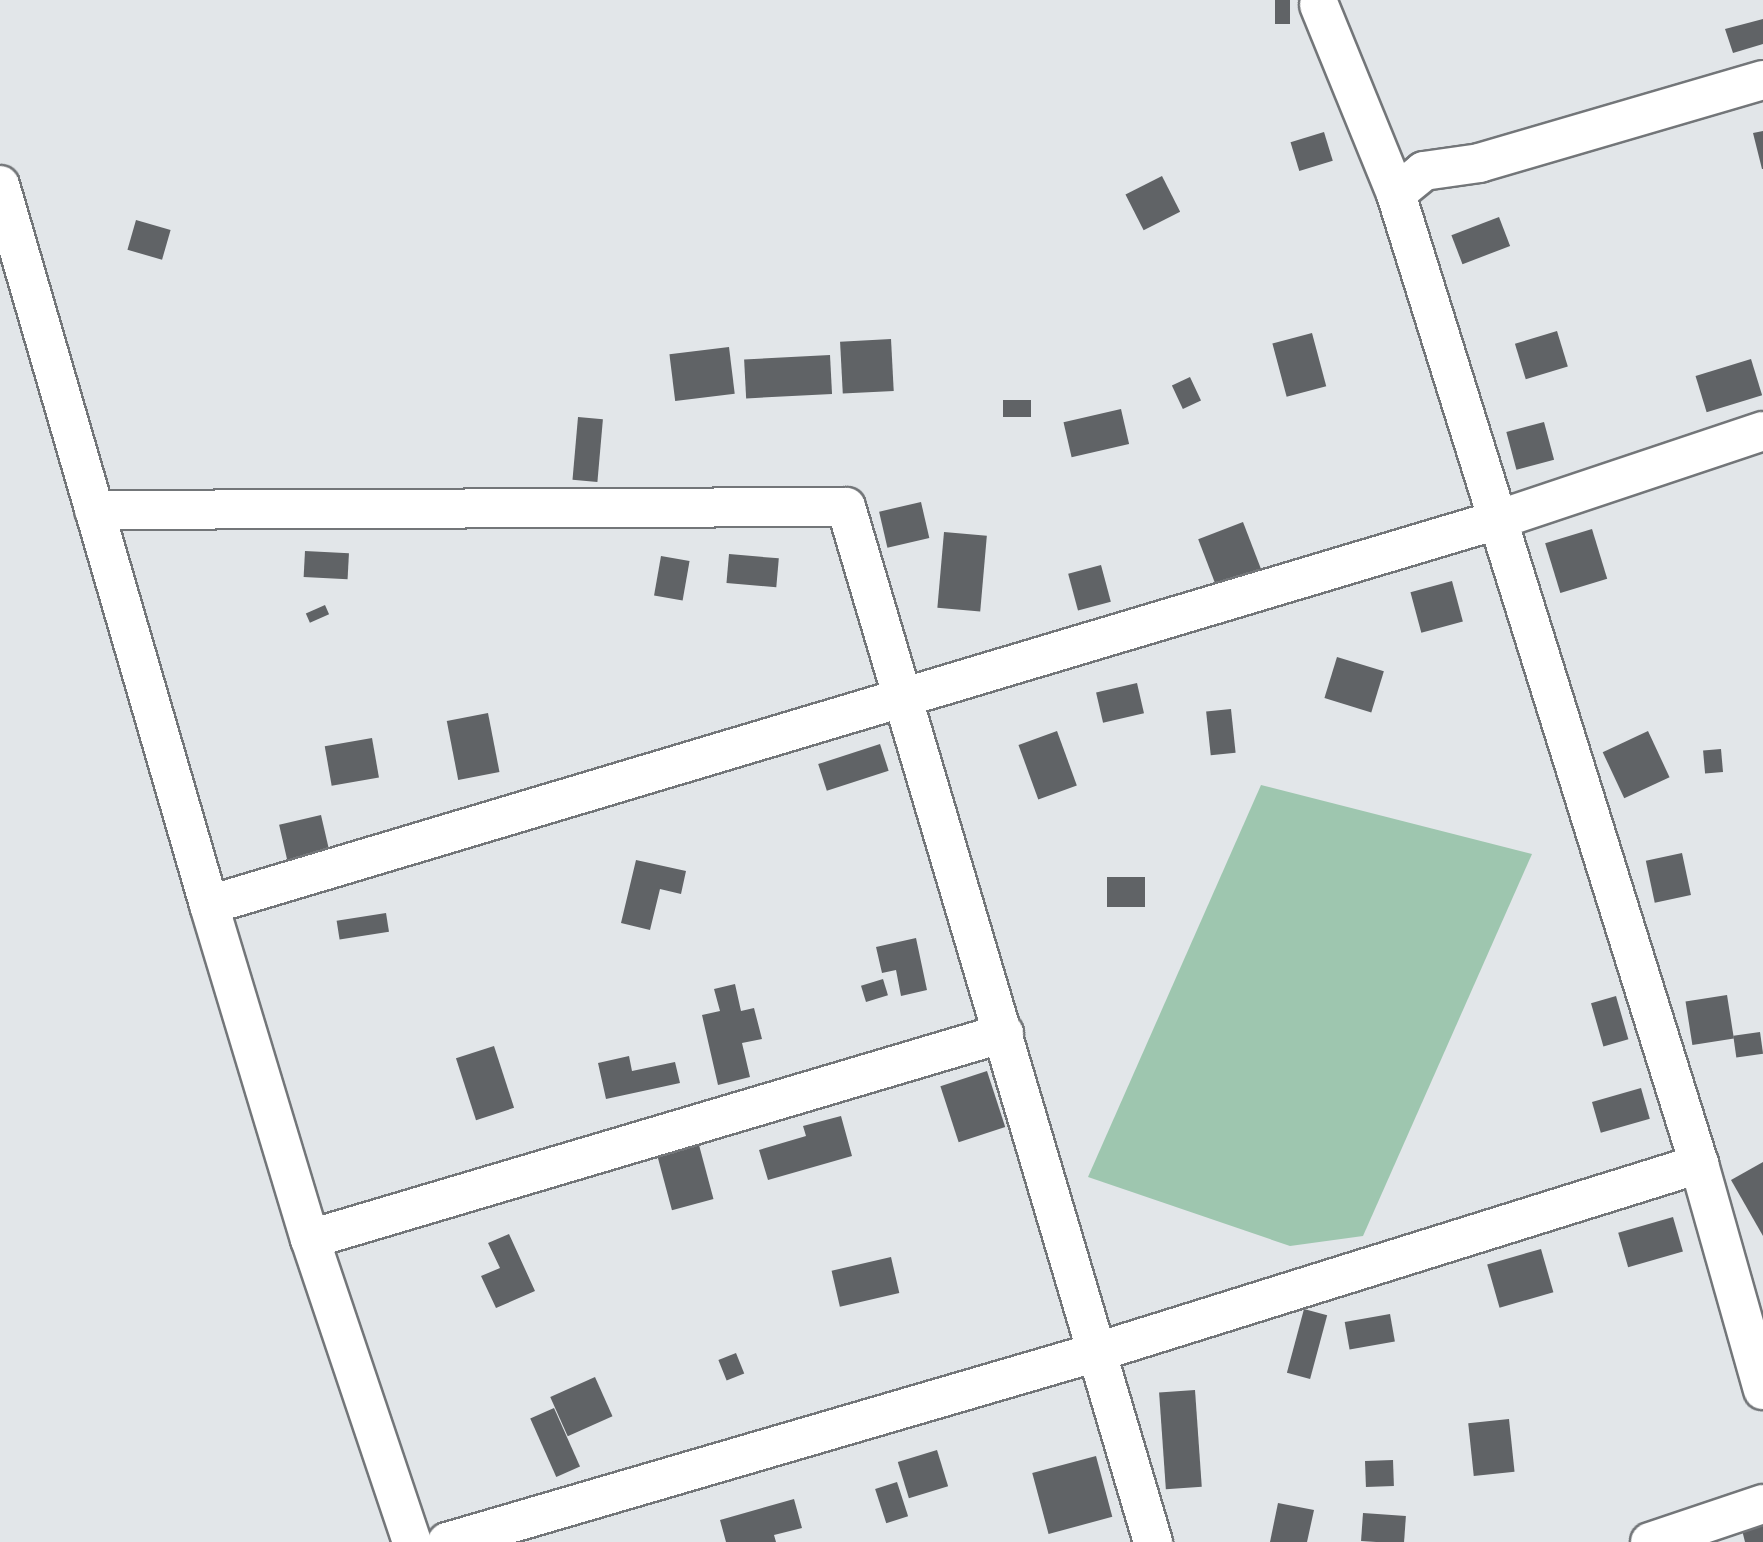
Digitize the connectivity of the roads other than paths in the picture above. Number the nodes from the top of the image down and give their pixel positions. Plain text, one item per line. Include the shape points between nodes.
1 (1319, 5) dead end
2 (1763, 80) edge
3 (0, 185) edge
4 (1396, 194) junction
5 (1763, 431) edge
6 (94, 510) junction
7 (1497, 520) junction
8 (903, 700) junction
9 (209, 905) junction
10 (1004, 1033) junction
11 (1699, 1164) junction
12 (310, 1239) junction
13 (1097, 1352) junction
14 (1763, 1390) edge
15 (1763, 1504) edge
16 (412, 1542) edge
17 (447, 1542) edge
18 (1153, 1542) edge
19 (1650, 1542) edge

1 - 4 street
2 - 4 street via 1480,163 1424,171
3 - 6 street
4 - 7 street
5 - 7 street
6 - 8 street via 846,507
6 - 9 street
7 - 8 street
7 - 11 street
8 - 9 street
8 - 10 street
9 - 12 street
10 - 12 street
10 - 13 street
11 - 13 street
11 - 14 street
12 - 16 street
13 - 17 street
13 - 18 street
15 - 19 street

